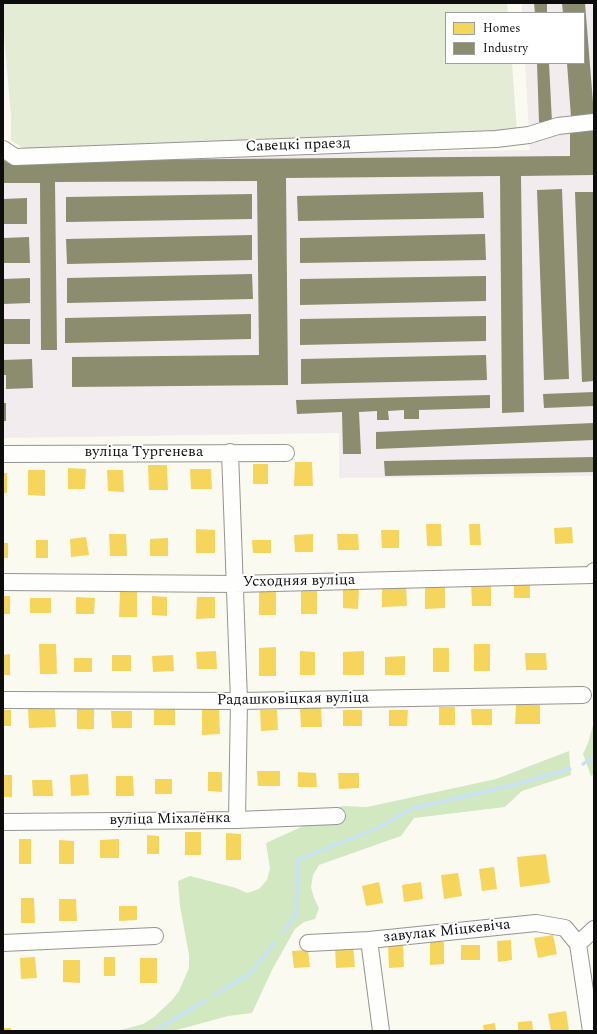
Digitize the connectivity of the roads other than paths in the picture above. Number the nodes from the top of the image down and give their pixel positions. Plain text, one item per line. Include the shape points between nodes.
1 (594, 122) edge
2 (3, 149) edge
3 (230, 452) junction
4 (286, 452) dead end
5 (3, 454) edge
6 (594, 572) edge
7 (3, 582) edge
8 (235, 584) junction
9 (583, 695) dead end
10 (3, 700) edge
11 (238, 701) junction
12 (337, 816) dead end
13 (237, 820) junction
14 (3, 822) edge
15 (594, 929) edge
16 (155, 936) dead end
17 (369, 940) junction
18 (3, 943) edge
19 (308, 943) dead end
20 (578, 944) junction
21 (381, 1031) edge
22 (591, 1031) edge

1 - 2 street, Савецкі праезд via 558,126 529,135 496,139 15,157
3 - 4 street, вуліца Тургенева
3 - 5 street, вуліца Тургенева
3 - 8 street
6 - 8 street, Усходняя вуліца via 592,575
7 - 8 street, Усходняя вуліца
8 - 11 street
9 - 11 street, Радашковіцкая вуліца
10 - 11 street, Радашковіцкая вуліца
11 - 13 street
12 - 13 street, вуліца Міхалёнка
13 - 14 street, вуліца Міхалёнка
15 - 20 street
16 - 18 street
17 - 19 street, завулак Міцкевіча
17 - 20 street, завулак Міцкевіча via 536,923 565,928
17 - 21 street
20 - 22 street

